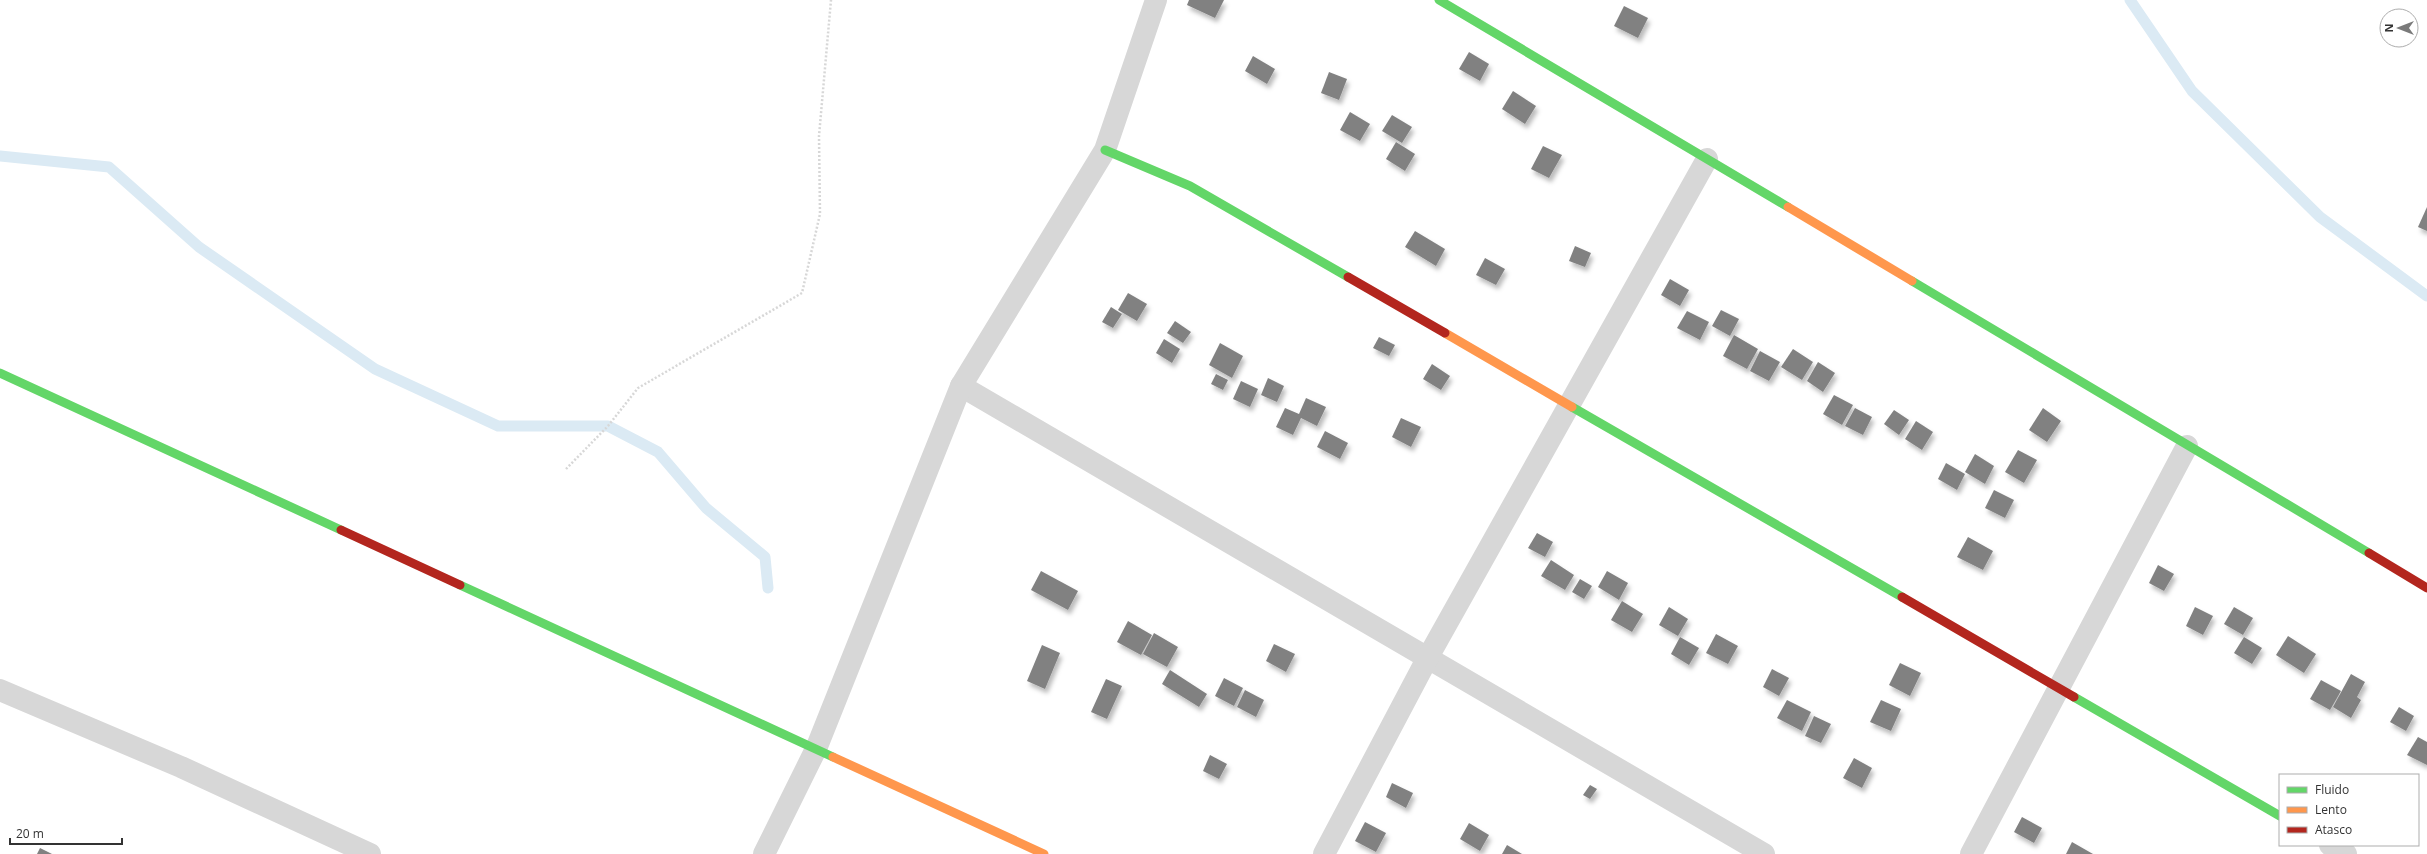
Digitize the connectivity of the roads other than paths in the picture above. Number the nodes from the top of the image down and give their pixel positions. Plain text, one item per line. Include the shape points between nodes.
1 (1156, 0) edge
2 (1439, 0) edge
3 (1105, 150) junction
4 (1707, 159) junction
5 (0, 373) edge
6 (961, 386) junction
7 (1569, 404) junction
8 (2187, 446) junction
9 (2427, 588) edge
10 (1427, 659) junction
11 (2059, 689) junction
12 (0, 690) edge
13 (816, 749) junction
14 (2279, 815) edge
15 (2332, 846) edge
16 (370, 854) edge
17 (764, 854) edge
18 (1044, 854) edge
19 (1324, 854) edge
20 (1764, 854) edge
21 (1971, 854) edge
22 (2346, 854) edge

1 - 3 street
2 - 4 street
3 - 6 street
3 - 7 street via 1190,186
4 - 7 street
4 - 8 street
5 - 13 street
6 - 10 street
6 - 13 street
7 - 10 street
7 - 11 street
8 - 9 street
8 - 11 street
10 - 19 street
10 - 20 street
11 - 14 street
11 - 21 street
12 - 16 street via 181,767
13 - 17 street
13 - 18 street
15 - 22 street

